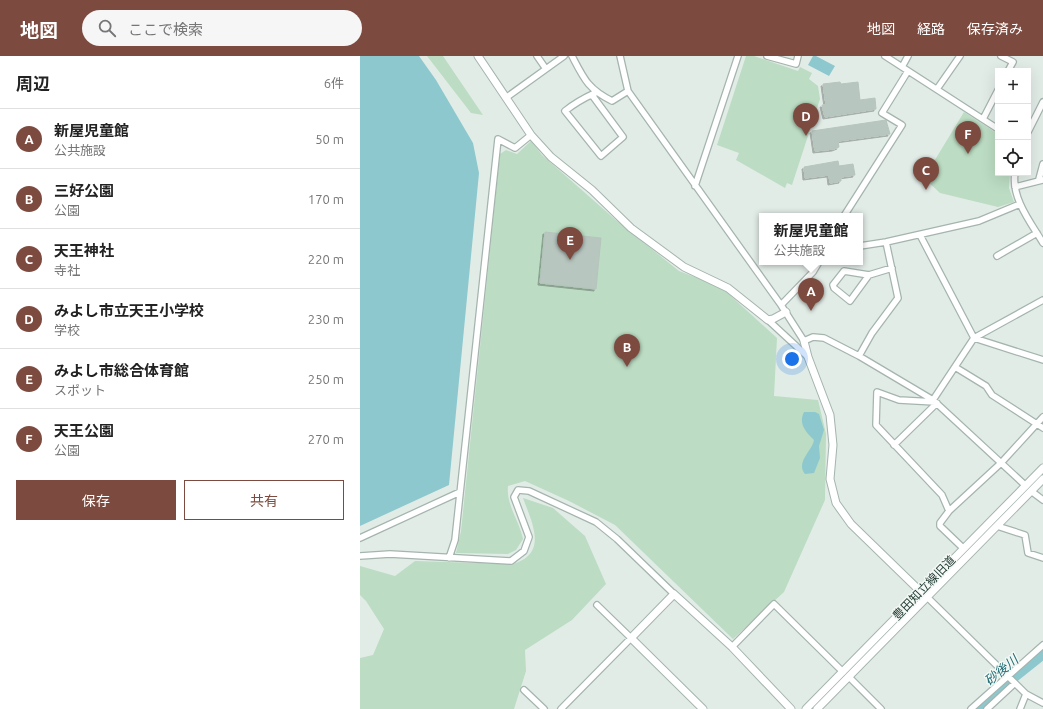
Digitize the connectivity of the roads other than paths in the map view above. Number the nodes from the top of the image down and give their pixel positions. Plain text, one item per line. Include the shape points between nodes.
1 (478, 56) edge
2 (537, 56) edge
3 (564, 56) edge
4 (572, 56) edge
5 (620, 56) edge
6 (738, 56) edge
7 (767, 56) edge
8 (798, 56) edge
9 (885, 56) edge
10 (908, 56) edge
11 (960, 56) edge
12 (1001, 56) edge
13 (902, 67) junction
14 (1010, 68) edge
15 (546, 69) junction
16 (908, 72) junction
17 (937, 88) junction
18 (628, 92) junction
19 (593, 94) junction
20 (995, 96) edge
21 (507, 97) junction
22 (1043, 102) edge
23 (983, 119) junction
24 (995, 126) edge
25 (1031, 126) edge
26 (531, 135) junction
27 (1043, 164) edge
28 (1015, 176) edge
29 (1041, 179) edge
30 (695, 186) junction
31 (1015, 187) junction
32 (1020, 204) junction
33 (846, 213) edge
34 (1037, 233) junction
35 (920, 234) junction
36 (1042, 241) edge
37 (886, 242) junction
38 (863, 246) edge
39 (997, 256) dead end
40 (817, 265) edge
41 (892, 268) junction
42 (869, 275) junction
43 (1043, 300) edge
44 (781, 305) junction
45 (786, 312) junction
46 (768, 320) junction
47 (974, 338) junction
48 (804, 341) junction
49 (859, 356) junction
50 (808, 357) junction
51 (1043, 360) edge
52 (955, 367) junction
53 (935, 402) junction
54 (1043, 417) edge
55 (1036, 423) junction
56 (1043, 428) edge
57 (894, 445) junction
58 (1001, 462) junction
59 (1043, 468) edge
60 (1043, 479) edge
61 (1029, 488) junction
62 (460, 492) junction
63 (1043, 500) edge
64 (949, 511) junction
65 (997, 526) junction
66 (360, 538) edge
67 (963, 548) junction
68 (360, 556) edge
69 (449, 558) junction
70 (1043, 558) edge
71 (921, 592) junction
72 (674, 594) junction
73 (927, 597) junction
74 (597, 605) dead end
75 (631, 638) junction
76 (1043, 645) edge
77 (732, 647) junction
78 (846, 674) junction
79 (1007, 676) junction
80 (1014, 683) junction
81 (524, 690) dead end
82 (1026, 694) junction
83 (1043, 703) edge
84 (544, 709) edge
85 (561, 709) edge
86 (703, 709) edge
87 (791, 709) edge
88 (806, 709) edge
89 (817, 709) edge
90 (881, 709) edge
91 (971, 709) edge
92 (987, 709) edge
93 (1020, 709) edge

1 - 21 street
2 - 15 street
3 - 15 street
4 - 19 street
5 - 18 street
6 - 30 street
7 - 8 street via 796,64
9 - 13 street
10 - 13 street
11 - 17 street
12 - 14 street via 1013,62
13 - 16 street
15 - 21 street
16 - 17 street
16 - 33 street via 882,113 902,125
17 - 23 street
18 - 19 street via 612,101
18 - 30 street
19 - 19 street via 565,110 601,156 622,136
20 - 23 street
21 - 26 street
22 - 25 street
23 - 24 street
26 - 46 street via 551,157 592,190 631,228 684,267 728,288
26 - 62 street via 515,148 498,139
27 - 29 street
28 - 31 street
29 - 31 street
30 - 44 street
31 - 32 street
32 - 34 street
32 - 35 street via 979,221
34 - 36 street
34 - 39 street
35 - 37 street
35 - 47 street
37 - 38 street
37 - 41 street
40 - 44 street
41 - 42 street
41 - 49 street via 898,298 872,333
42 - 42 street via 844,271 833,285 850,301
43 - 47 street
44 - 45 street
45 - 46 street via 773,320
45 - 48 street
46 - 50 street
47 - 51 street
47 - 52 street
48 - 49 street via 819,337
48 - 50 street
49 - 53 street
50 - 71 street via 830,415 833,444 830,479 836,503 851,524
52 - 53 street
52 - 55 street via 986,386 992,395
53 - 57 street
53 - 57 street via 899,400 877,392 876,425
53 - 58 street
54 - 55 street
55 - 56 street
55 - 58 street
57 - 64 street via 942,495
58 - 61 street
58 - 64 street
59 - 61 street, 豊田知立線旧道
60 - 61 street, 豊田知立線旧道
61 - 63 street
61 - 65 street, 豊田知立線旧道
61 - 67 street, 豊田知立線旧道
62 - 66 street
62 - 69 street via 455,540
64 - 67 street via 940,526
65 - 70 street via 1026,535 1028,553
65 - 73 street, 豊田知立線旧道
67 - 71 street, 豊田知立線旧道
68 - 69 street via 390,554
69 - 72 street via 511,562 524,551 529,537 514,497 518,490 529,491 601,526
71 - 73 street
71 - 78 street, 豊田知立線旧道
72 - 75 street
72 - 77 street
73 - 78 street, 豊田知立線旧道
73 - 79 street
74 - 75 street
75 - 85 street
75 - 86 street
76 - 79 street
77 - 78 street via 774,604
77 - 87 street
78 - 88 street, 豊田知立線旧道
78 - 89 street, 豊田知立線旧道
78 - 90 street
79 - 80 street
79 - 91 street
80 - 82 street
80 - 92 street
81 - 84 street
82 - 83 street
82 - 93 street

